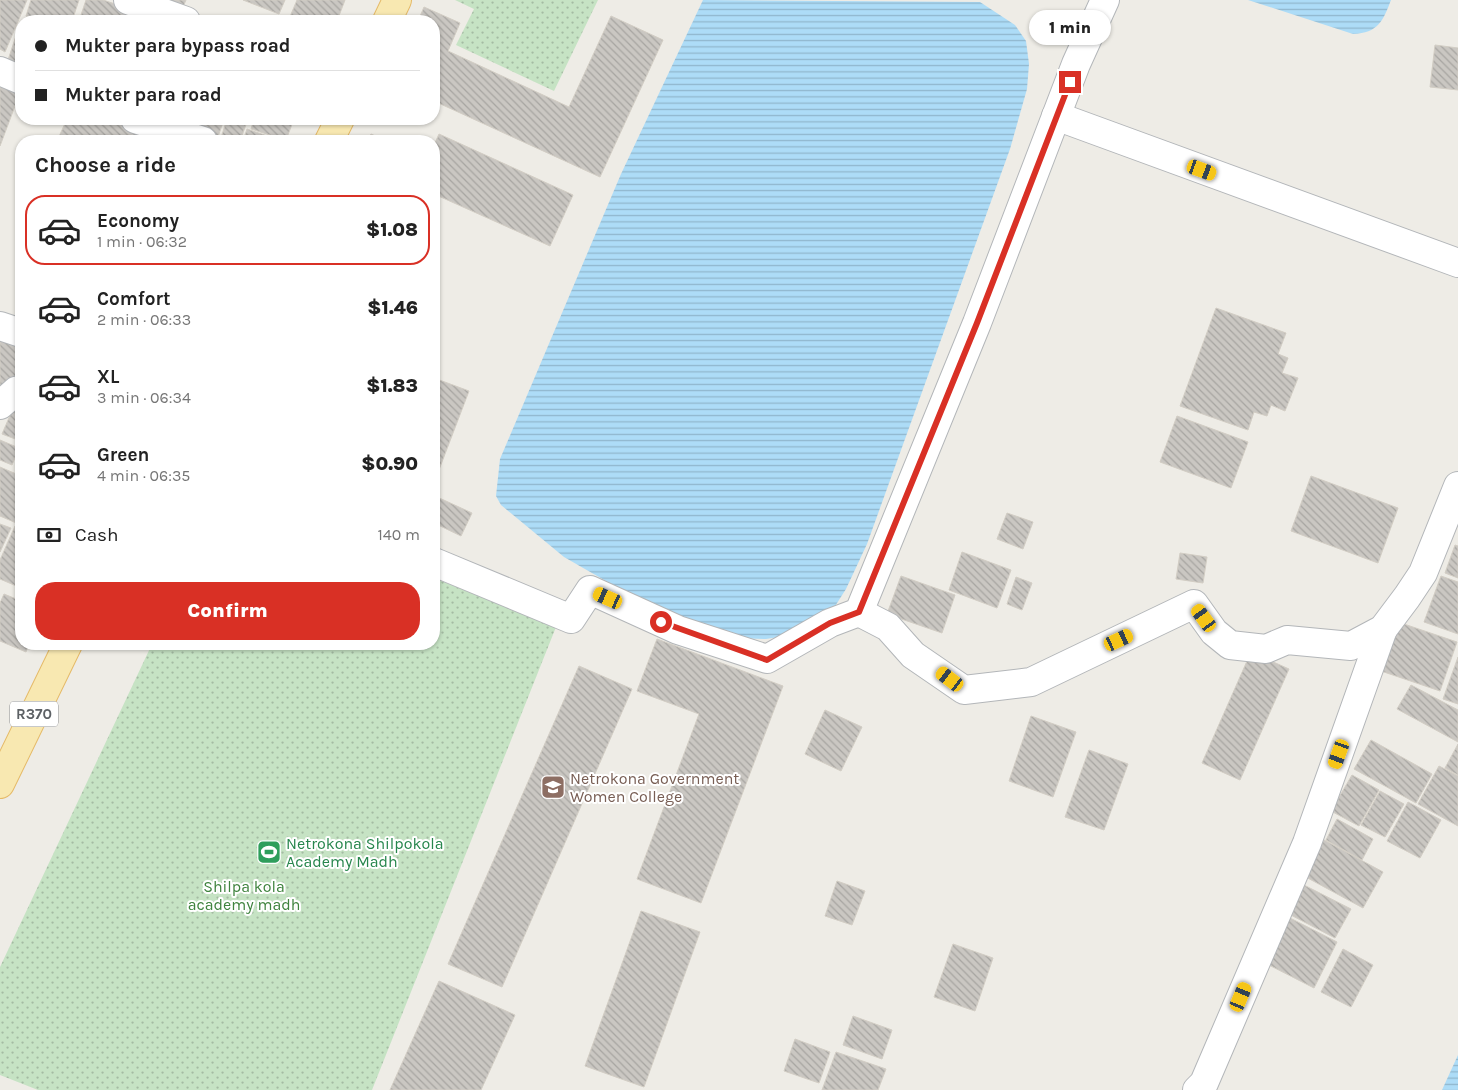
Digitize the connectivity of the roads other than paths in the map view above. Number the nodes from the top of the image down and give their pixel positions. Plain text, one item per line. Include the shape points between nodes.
1 (128, 0) edge
2 (397, 0) edge
3 (1104, 0) edge
4 (169, 15) edge
5 (390, 15) edge
6 (0, 71) edge
7 (15, 77) edge
8 (1056, 116) junction
9 (154, 125) edge
10 (184, 135) edge
11 (1458, 263) edge
12 (0, 326) edge
13 (15, 331) edge
14 (15, 392) edge
15 (0, 405) edge
16 (1458, 486) edge
17 (440, 564) edge
18 (859, 612) junction
19 (1383, 629) junction
20 (65, 650) edge
21 (0, 784) edge
22 (1197, 1090) edge

1 - 4 street
2 - 5 main road
3 - 8 street
6 - 7 street
8 - 11 street
8 - 18 street via 977,323
9 - 10 street
12 - 13 street
14 - 15 street
16 - 19 street via 1423,573
17 - 18 street via 571,619 590,590 678,630 767,660 830,623
18 - 19 street via 888,627 913,655 964,690 1030,682 1194,604 1214,632 1230,645 1266,649 1287,640 1350,646
19 - 22 street via 1307,843 1204,1083
20 - 21 main road, R370

